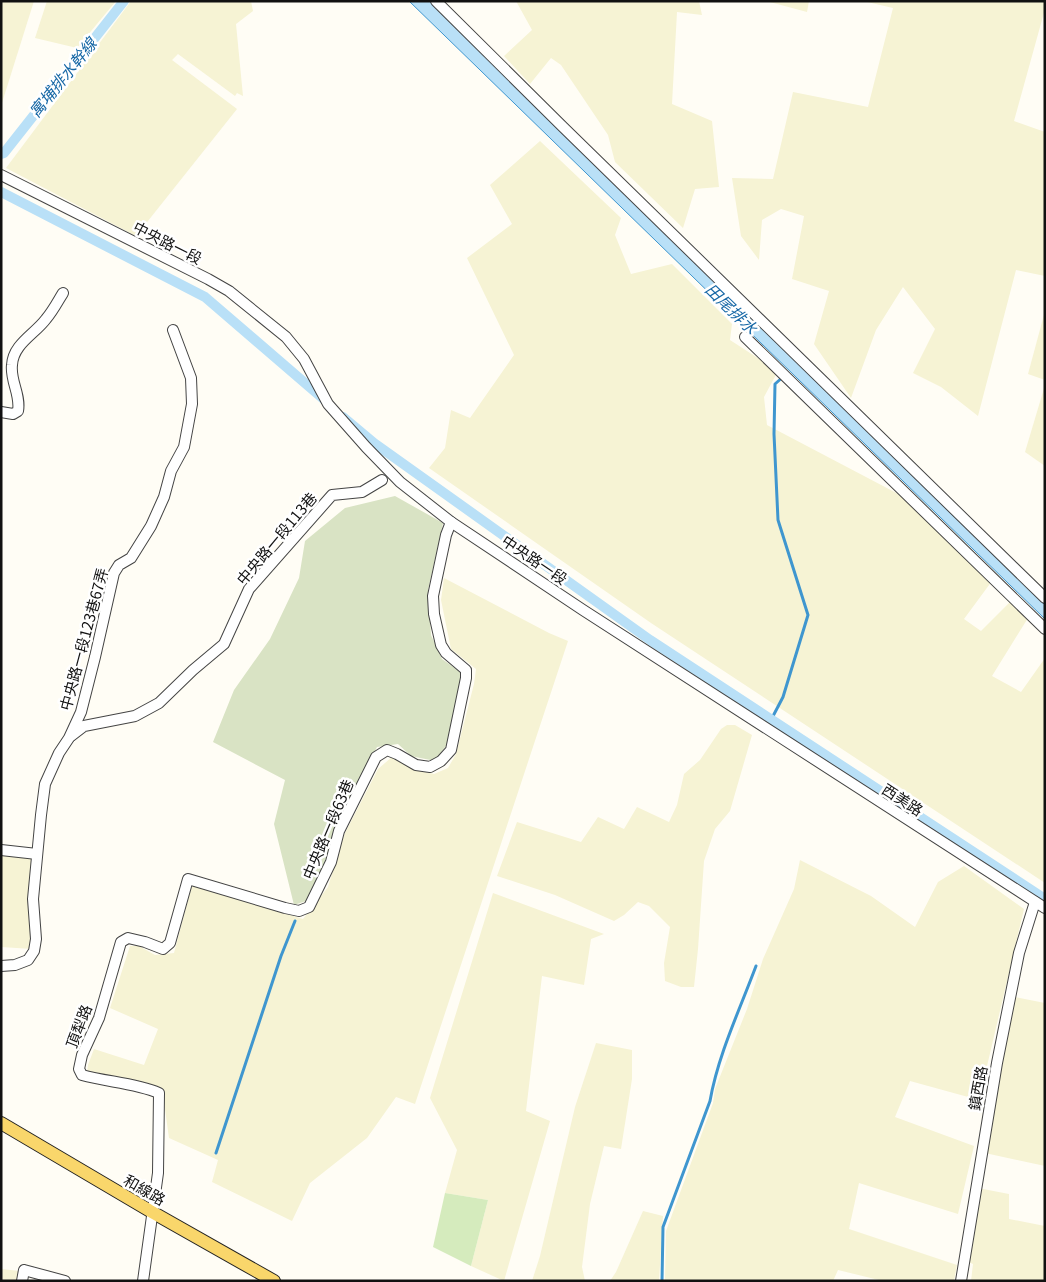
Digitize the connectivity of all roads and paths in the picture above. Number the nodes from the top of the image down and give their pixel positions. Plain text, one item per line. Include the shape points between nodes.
1 (436, 1) edge
2 (1, 175) edge
3 (63, 292) dead end
4 (173, 330) dead end
5 (745, 337) dead end
6 (1, 412) edge
7 (382, 480) dead end
8 (451, 522) junction
9 (1045, 598) edge
10 (1045, 629) edge
11 (745, 715) joint
12 (69, 738) junction
13 (1, 850) edge
14 (37, 854) junction
15 (188, 879) joint
16 (1035, 902) junction
17 (1045, 908) edge
18 (1, 966) edge
19 (1, 1123) edge
20 (152, 1212) junction
21 (22, 1281) edge
22 (65, 1281) edge
23 (143, 1281) edge
24 (274, 1281) edge
25 (961, 1281) edge

1 - 9 street
2 - 8 street, 中央路一段 via 229,291 286,337 304,360 328,404 366,447 400,482
3 - 6 street via 46,320 17,349 11,376 18,397 18,411 13,414
4 - 12 street, 中央路一段123巷67弄 via 191,378 192,404 184,446 171,470 151,526 131,558 119,565 114,573 81,712
5 - 10 street
7 - 12 street, 中央路一段113巷 via 362,492 332,495 249,589 224,644 159,703 135,716 84,726
8 - 11 street, 中央路一段
8 - 15 street, 中央路一段63巷 via 433,596 441,645 466,670 451,750 441,761 430,766 416,765 387,750 376,757 339,831 331,862 310,907 299,911 285,908
11 - 16 street, 西美路
12 - 14 street via 45,784
13 - 14 street
14 - 18 street via 33,899 34,952 28,960
15 - 20 street, 頂犁路 via 170,943 163,949 128,938 121,942 99,1018 79,1069 82,1075 97,1080 150,1089 159,1094 158,1173
16 - 17 street, 西美路
16 - 25 street, 鎮西路 via 1020,953 997,1062
19 - 20 main road, 和線路
20 - 23 street
20 - 24 main road, 和線路
21 - 22 street via 24,1270

